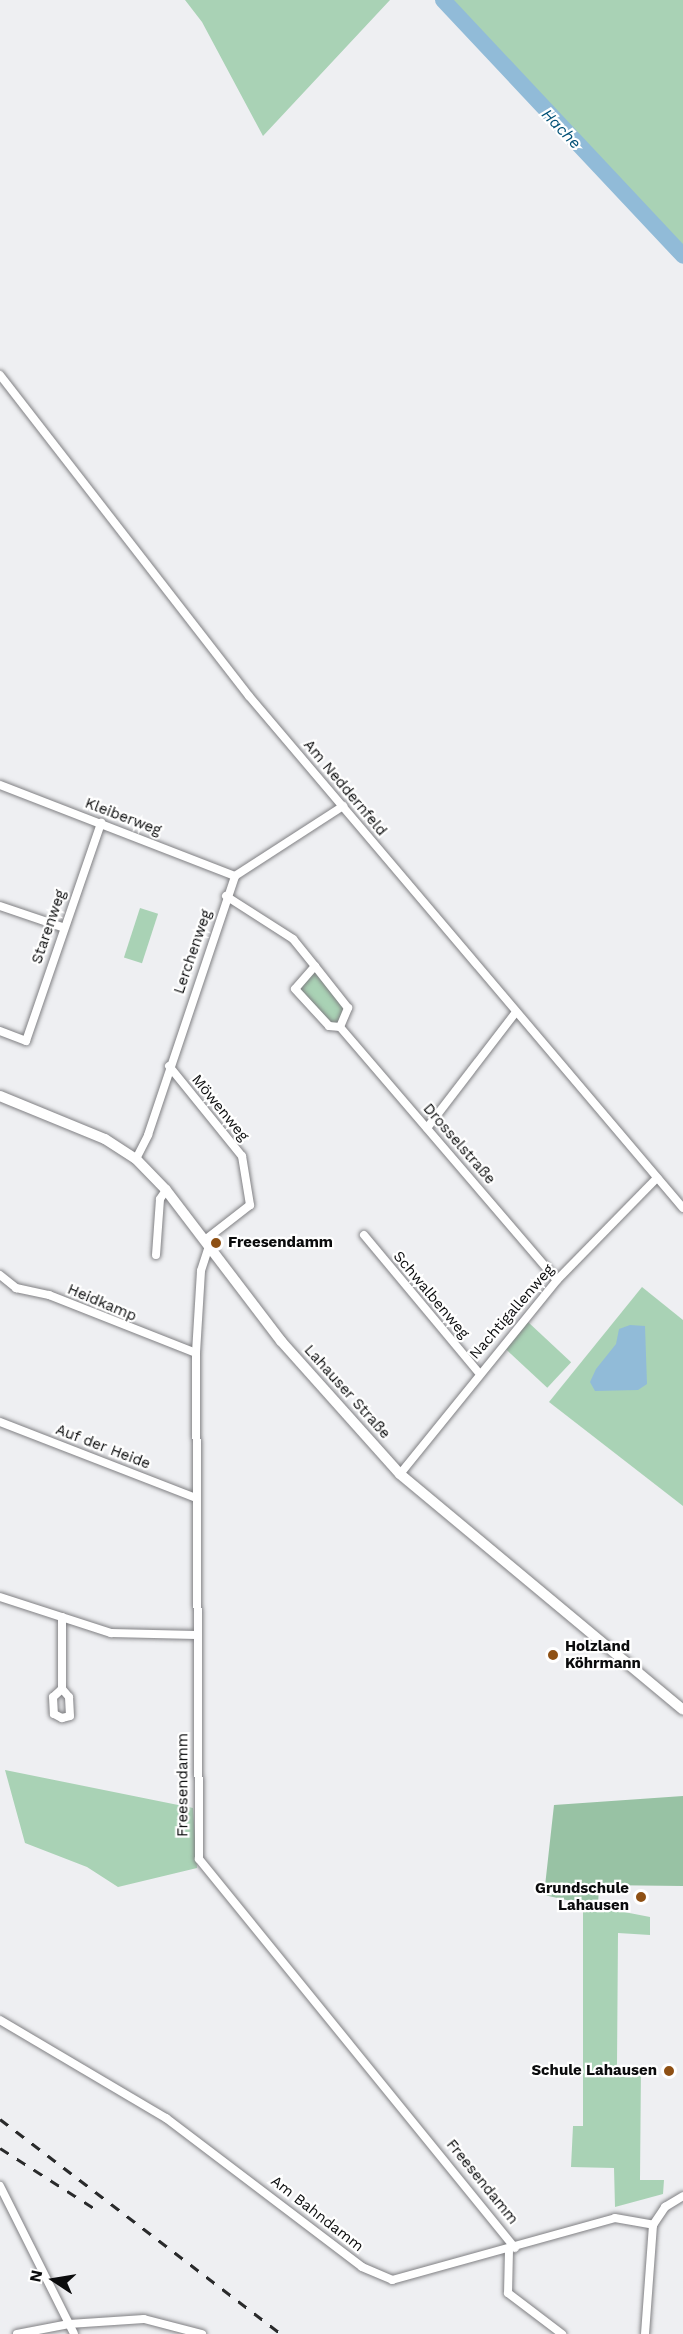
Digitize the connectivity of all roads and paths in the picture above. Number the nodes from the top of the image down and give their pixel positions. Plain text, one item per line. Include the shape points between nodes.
1 (0, 375) edge
2 (0, 785) edge
3 (343, 806) junction
4 (101, 823) junction
5 (235, 876) junction
6 (226, 896) junction
7 (0, 906) edge
8 (62, 927) junction
9 (315, 966) junction
10 (516, 1012) junction
11 (340, 1027) junction
12 (0, 1031) edge
13 (169, 1066) junction
14 (0, 1096) edge
15 (427, 1128) junction
16 (136, 1159) junction
17 (657, 1178) junction
18 (166, 1190) junction
19 (683, 1208) edge
20 (364, 1235) dead end
21 (207, 1243) junction
22 (156, 1255) dead end
23 (0, 1275) edge
24 (557, 1280) junction
25 (196, 1353) junction
26 (478, 1372) junction
27 (0, 1422) edge
28 (400, 1474) junction
29 (196, 1498) junction
30 (0, 1597) edge
31 (62, 1617) junction
32 (195, 1635) junction
33 (62, 1689) dead end
34 (683, 1710) edge
35 (0, 2020) edge
36 (0, 2186) edge
37 (683, 2196) edge
38 (653, 2225) junction
39 (512, 2249) junction
40 (69, 2324) junction
41 (17, 2334) edge
42 (74, 2334) edge
43 (202, 2334) edge
44 (562, 2334) edge
45 (645, 2334) edge

1 - 3 street, Am Neddernfeld via 234,677
2 - 4 street, Kleiberweg
3 - 5 street
3 - 10 street, Am Neddernfeld
4 - 5 street, Kleiberweg
4 - 8 street, Starenweg
5 - 6 street, Lerchenweg
6 - 9 street via 293,939
6 - 13 street, Lerchenweg
7 - 8 street
8 - 12 street, Starenweg via 26,1041
9 - 11 street via 348,1008
9 - 11 street, Drosselstraße via 295,989 329,1026
10 - 15 street
10 - 17 street, Am Neddernfeld
11 - 15 street, Drosselstraße
13 - 16 street, Lerchenweg via 148,1135
13 - 21 street, Möwenweg via 242,1156 250,1205
14 - 16 street, Lahauser Straße via 105,1139
15 - 24 street, Drosselstraße
16 - 18 street, Lahauser Straße
17 - 19 street, Am Neddernfeld
17 - 24 street, Nachtigallenweg
18 - 21 street, Lahauser Straße
18 - 22 street via 160,1199
20 - 26 street, Schwalbenweg
21 - 25 street, Freesendamm via 201,1272
21 - 28 street, Lahauser Straße via 280,1341
23 - 25 street, Heidkamp via 16,1288 49,1295
24 - 26 street, Nachtigallenweg
25 - 29 street, Freesendamm
26 - 28 street, Nachtigallenweg
27 - 29 street, Auf der Heide
28 - 34 street, Lahauser Straße
29 - 32 street, Freesendamm
30 - 31 street
31 - 32 street via 127,1635
31 - 33 street
32 - 39 street, Freesendamm via 199,1859
35 - 39 street, Am Bahndamm via 166,2118 376,2274 392,2280 408,2279
36 - 40 street
37 - 38 street via 665,2207
38 - 39 street, Am Bahndamm via 615,2218
38 - 45 street
39 - 44 street via 508,2293
40 - 41 street
40 - 42 street
40 - 43 street via 144,2319

